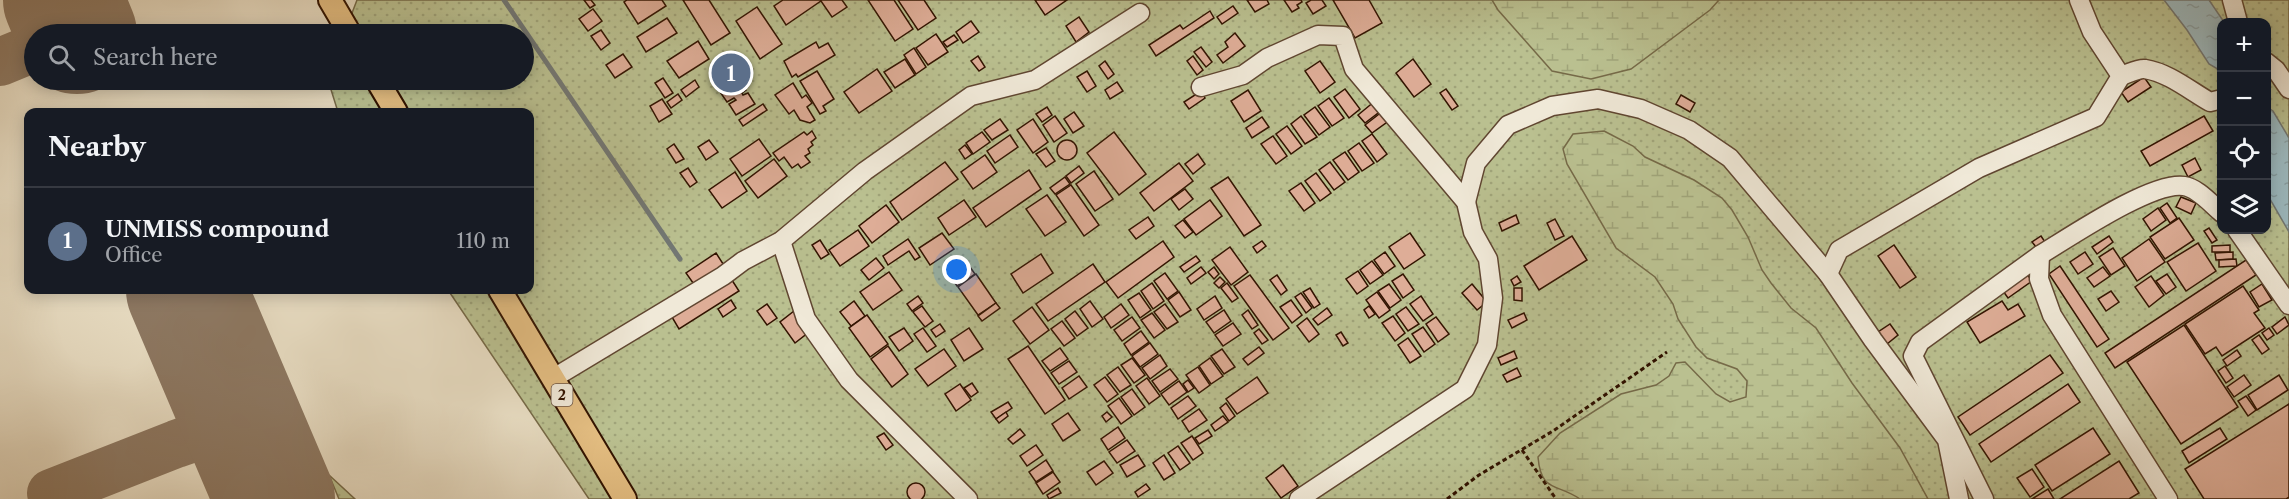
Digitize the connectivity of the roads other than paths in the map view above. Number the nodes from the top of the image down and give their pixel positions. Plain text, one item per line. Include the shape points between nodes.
1 (330, 0) edge
2 (2079, 0) edge
3 (2232, 0) edge
4 (1140, 13) dead end
5 (2237, 18) edge
6 (344, 24) edge
7 (2271, 70) edge
8 (2121, 76) junction
9 (1201, 87) dead end
10 (2289, 89) edge
11 (383, 90) edge
12 (2216, 101) edge
13 (394, 108) edge
14 (1467, 202) junction
15 (2217, 209) edge
16 (2239, 234) edge
17 (781, 241) junction
18 (2040, 255) junction
19 (1828, 274) junction
20 (502, 294) edge
21 (2289, 305) edge
22 (552, 379) junction
23 (625, 499) edge
24 (968, 499) edge
25 (1299, 499) edge
26 (1959, 499) edge
27 (1984, 499) edge
28 (2168, 499) edge

1 - 6 main road
2 - 8 street via 2092,32
3 - 5 street
4 - 17 street via 1035,80 971,96 865,171
7 - 10 street
8 - 12 street via 2143,69 2179,81 2190,91
8 - 19 street via 2096,117 1979,168 1839,250
9 - 14 street via 1243,75 1267,58 1318,35 1343,36 1354,69
11 - 13 main road
14 - 19 street via 1476,163 1508,125 1552,106 1598,99 1641,109 1689,130 1730,158
14 - 25 street via 1473,232 1488,259 1494,298 1487,345 1465,389
15 - 18 street via 2186,186 2163,188
16 - 21 street
17 - 22 street
17 - 24 street via 806,319 849,380
18 - 27 street via 1920,342 1913,356
18 - 28 street via 2039,279 2052,315
19 - 26 street via 1947,440
20 - 22 main road, 2
22 - 23 main road, 2

